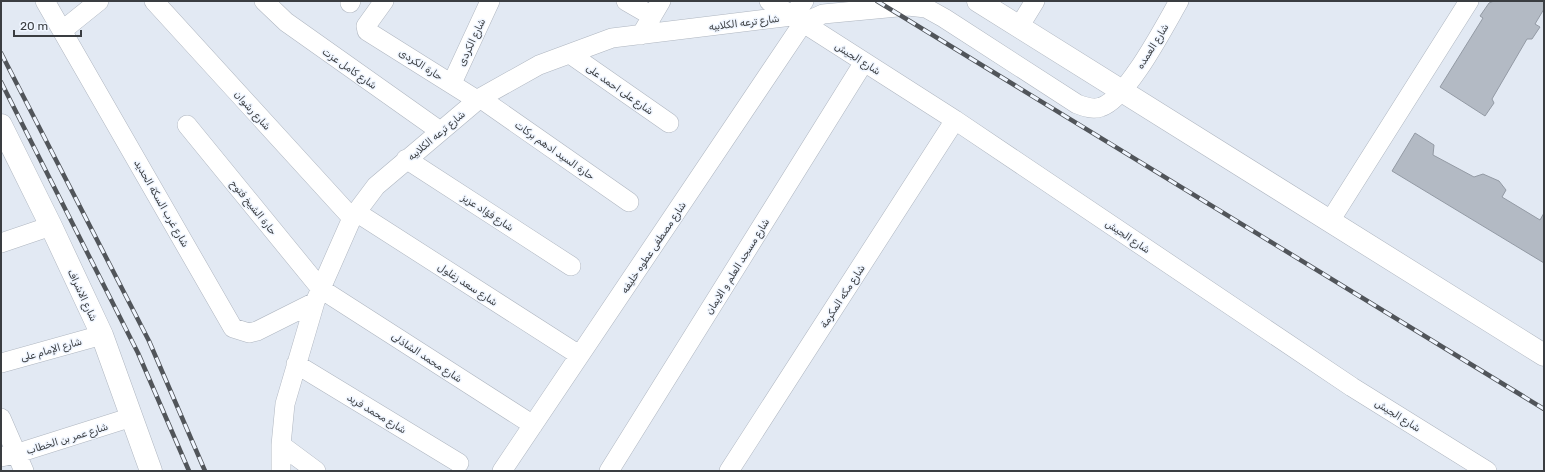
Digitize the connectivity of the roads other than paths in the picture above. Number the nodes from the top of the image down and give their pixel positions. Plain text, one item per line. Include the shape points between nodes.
1 (45, 1) edge
2 (99, 1) edge
3 (154, 1) edge
4 (264, 1) edge
5 (384, 1) edge
6 (490, 1) edge
7 (626, 1) edge
8 (769, 1) edge
9 (804, 1) edge
10 (978, 1) edge
11 (1035, 1) edge
12 (1179, 1) edge
13 (1469, 1) edge
14 (656, 8) edge
15 (797, 19) junction
16 (1019, 27) junction
17 (62, 30) junction
18 (641, 35) junction
19 (570, 54) junction
20 (864, 62) junction
21 (452, 84) junction
22 (1122, 90) junction
23 (478, 99) junction
24 (956, 120) junction
25 (669, 123) dead end
26 (1, 125) edge
27 (186, 125) dead end
28 (440, 131) junction
29 (406, 159) junction
30 (629, 202) dead end
31 (354, 215) junction
32 (1330, 221) junction
33 (51, 226) junction
34 (1, 243) edge
35 (571, 266) dead end
36 (318, 296) junction
37 (102, 335) junction
38 (579, 355) junction
39 (1544, 355) edge
40 (1, 363) edge
41 (296, 364) junction
42 (132, 417) junction
43 (1, 418) edge
44 (533, 425) junction
45 (281, 445) junction
46 (8, 455) edge
47 (459, 463) dead end
48 (24, 471) edge
49 (151, 471) edge
50 (281, 471) edge
51 (316, 471) edge
52 (502, 471) edge
53 (609, 471) edge
54 (730, 471) edge
55 (1487, 471) edge

1 - 17 street, شارع غرب السكة الحديد
2 - 17 street
3 - 31 street, شارع رشوان
4 - 28 street, شارع كامل عزت via 286,22
5 - 21 street, حارة الكردى via 365,29
6 - 21 street, شارع الكردى
7 - 14 street
8 - 15 street, شارع الجيش
9 - 15 street, شارع مصطفى عطوه خليفه
10 - 16 main road
11 - 16 street
12 - 22 street, شارع العمده
13 - 32 street
14 - 18 street
15 - 18 street, شارع ترعه الكلابيه
15 - 20 street, شارع الجيش
15 - 22 street, شارع العمده via 886,7 926,8 1086,108 1103,106
15 - 38 street, شارع مصطفى عطوه خليفه
16 - 22 main road
17 - 36 street, شارع غرب السكة الحديد via 234,328 249,333 257,332
18 - 19 street, شارع ترعه الكلابيه via 612,38
19 - 23 street, شارع ترعه الكلابيه via 539,66
19 - 25 street, شارع على احمد على
20 - 24 street, شارع الجيش
20 - 53 street, شارع مسجد العلم و الايمان
21 - 23 street, حارة الكردى
22 - 32 main road
23 - 28 street, شارع ترعه الكلابيه
23 - 30 street, حارة السيد ادهم بركات
24 - 54 street, شارع مكه المكرمة
24 - 55 street, شارع الجيش via 1352,387
26 - 33 main road, شارع الاشراف
27 - 36 street, حارة الشيخ فتوح
28 - 29 street, شارع ترعه الكلابيه
29 - 31 street, شارع ترعه الكلابيه via 376,186
29 - 35 street, شارع فؤاد عزيز
31 - 36 street, شارع ترعه الكلابيه
31 - 38 street, شارع سعد زغلول
32 - 39 main road
33 - 34 street
33 - 37 main road, شارع الاشراف
36 - 41 street, شارع ترعه الكلابيه
36 - 44 street, شارع محمد الشاذلى
37 - 40 street, شارع الإمام على
37 - 42 main road, شارع الاشراف
38 - 44 street, شارع مصطفى عطوه خليفه
41 - 45 street, شارع ترعه الكلابيه via 285,404
41 - 47 street, شارع محمد فريد
42 - 46 street, شارع عمر بن الخطاب
42 - 49 main road, شارع الاشراف
43 - 46 street
44 - 52 street, شارع مصطفى عطوه خليفه
45 - 50 street, شارع ترعه الكلابيه
45 - 51 street
46 - 48 street

